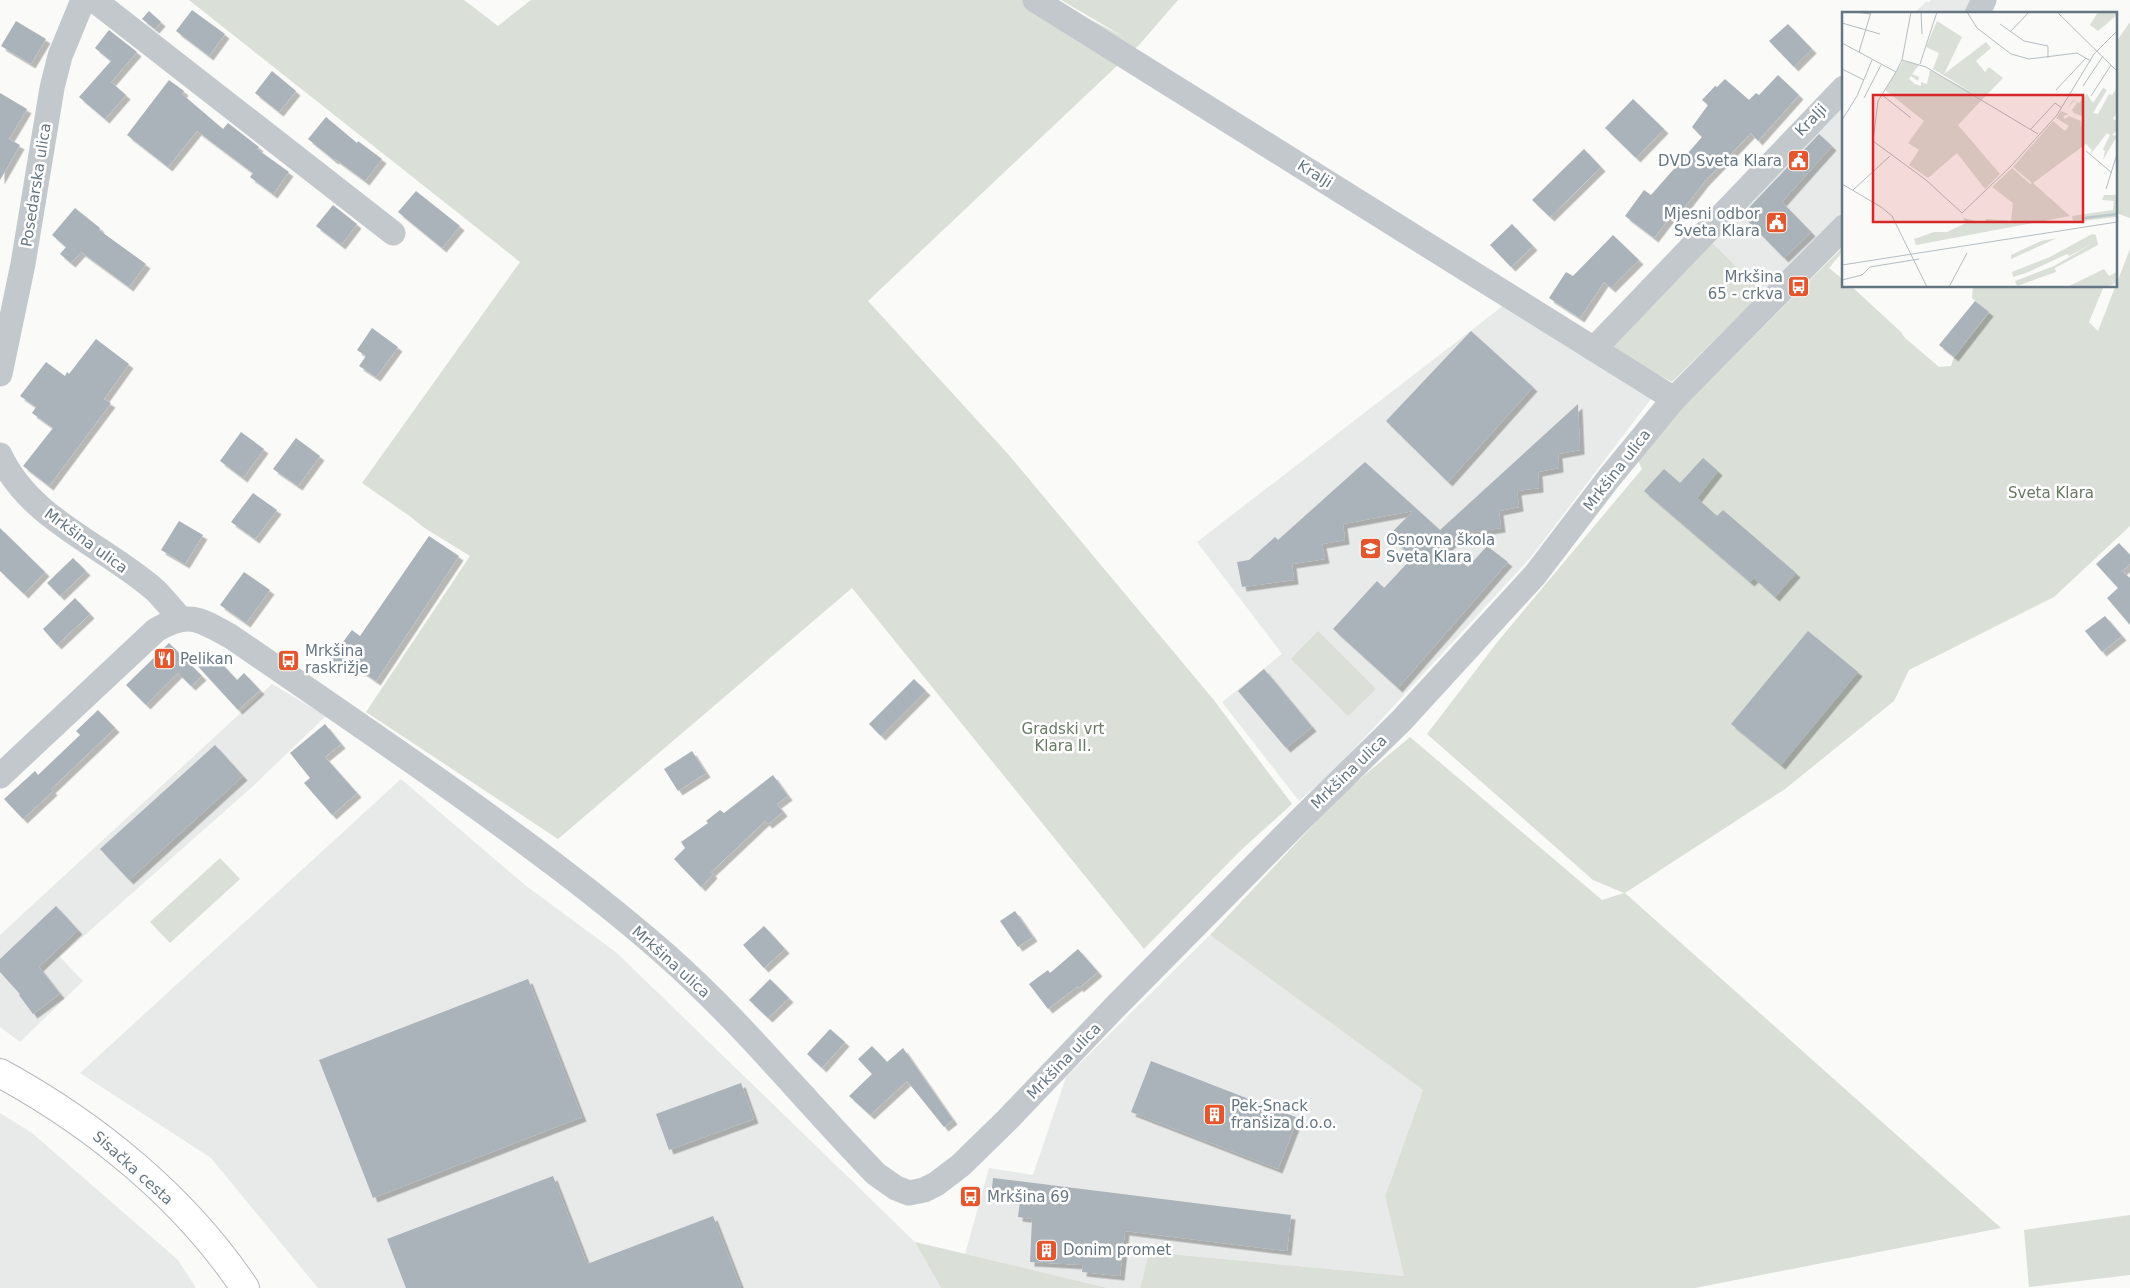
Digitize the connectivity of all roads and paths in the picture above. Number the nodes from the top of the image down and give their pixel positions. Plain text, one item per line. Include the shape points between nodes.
1 (83, 0) edge
2 (94, 0) edge
3 (1035, 0) edge
4 (1984, 0) edge
5 (1978, 12) edge
6 (1842, 90) edge
7 (1842, 229) edge
8 (394, 233) dead end
9 (1594, 349) junction
10 (0, 374) edge
11 (1674, 399) junction
12 (0, 455) edge
13 (181, 619) junction
14 (0, 776) edge
15 (0, 1073) edge
16 (245, 1288) edge

1 - 10 street, Posedarska ulica via 60,56 52,88 23,264
2 - 8 street
3 - 9 street, Kralji
4 - 5 street
6 - 9 street, Kralji
7 - 11 street, Mrkšina ulica
9 - 11 street, Kralji
11 - 13 street, Mrkšina ulica via 1535,575 1402,722 1303,816 1007,1120 936,1184 908,1193 876,1174 704,990 546,858 364,727 230,636 209,624
12 - 13 street, Mrkšina ulica via 21,488 41,509 154,589
13 - 14 street via 156,630
15 - 16 main road, Sisačka cesta via 91,1129 150,1179 198,1228

